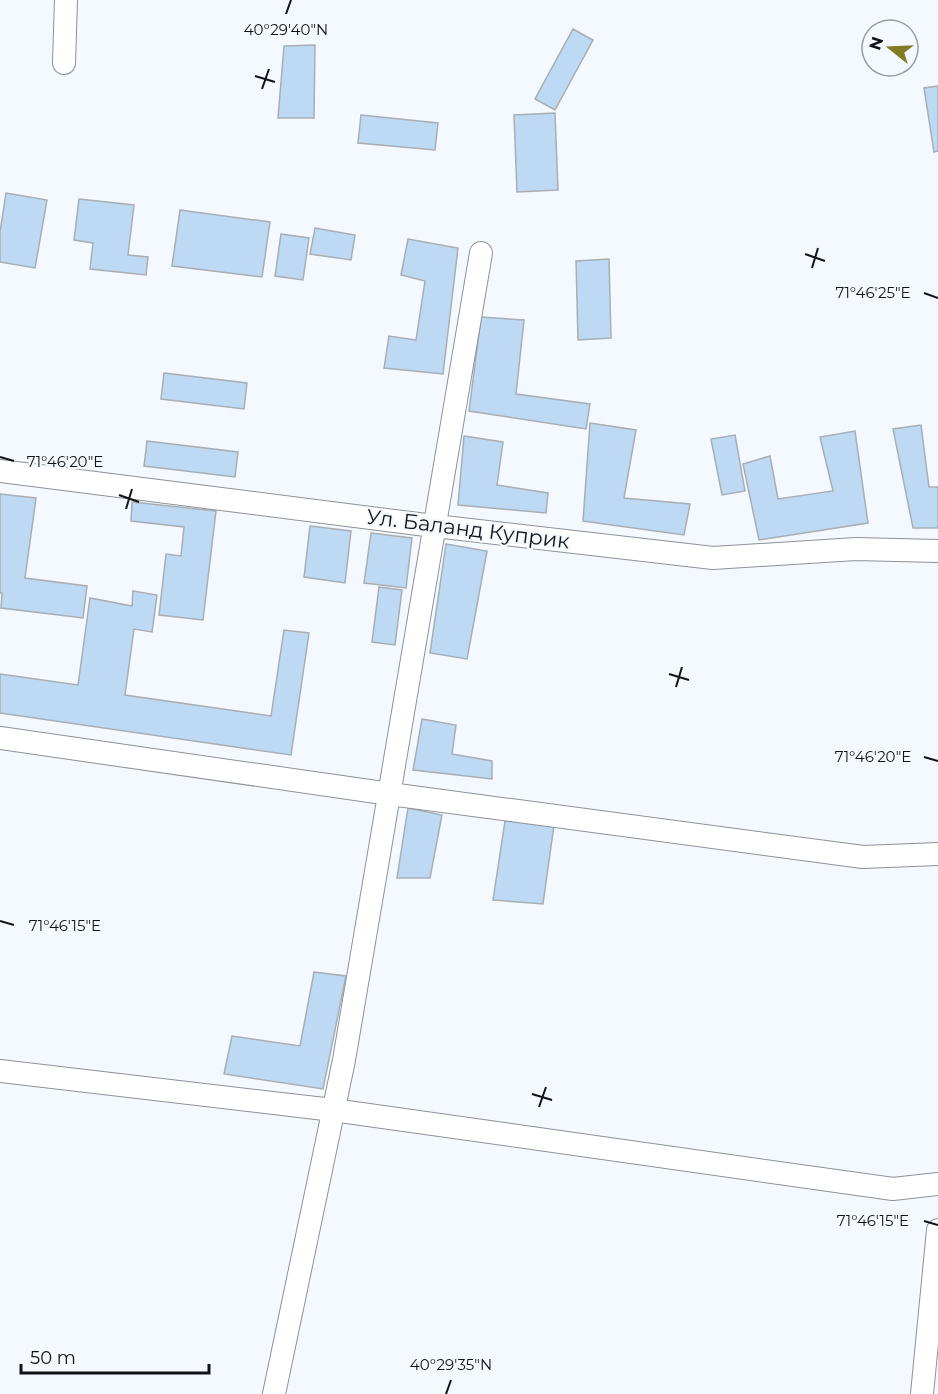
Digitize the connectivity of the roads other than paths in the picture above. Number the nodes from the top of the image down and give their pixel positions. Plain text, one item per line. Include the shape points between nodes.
1 (66, 0) edge
2 (64, 63) dead end
3 (481, 253) dead end
4 (0, 471) edge
5 (436, 526) junction
6 (938, 551) edge
7 (0, 738) edge
8 (390, 794) junction
9 (938, 854) edge
10 (0, 1071) edge
11 (333, 1110) junction
12 (938, 1184) edge
13 (938, 1230) edge
14 (274, 1394) edge
15 (922, 1394) edge

1 - 2 street
3 - 5 street
4 - 5 street, Ул. Баланд Куприк
5 - 6 street, Ул. Баланд Куприк via 713,558 856,549
5 - 8 street
7 - 8 street
8 - 9 street via 863,857
8 - 11 street
10 - 11 street
11 - 12 street via 893,1189
11 - 14 street
13 - 15 street

